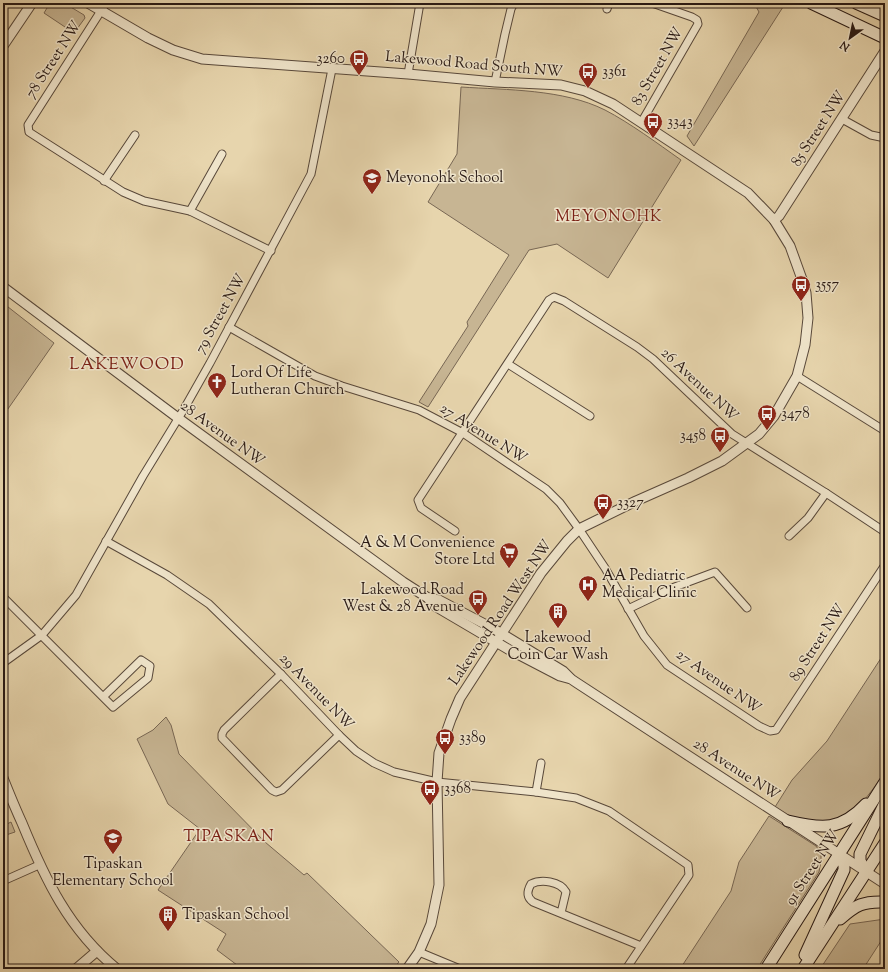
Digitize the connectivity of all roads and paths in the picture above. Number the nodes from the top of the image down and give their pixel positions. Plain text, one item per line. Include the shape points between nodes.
1 (32, 3) edge
2 (88, 3) edge
3 (420, 3) edge
4 (514, 3) edge
5 (652, 3) edge
6 (811, 3) edge
7 (856, 3) edge
8 (104, 7) edge
9 (885, 16) edge
10 (885, 38) edge
11 (3, 46) edge
12 (885, 51) edge
13 (332, 68) junction
14 (408, 74) junction
15 (494, 82) junction
16 (842, 119) junction
17 (641, 123) junction
18 (135, 135) dead end
19 (885, 138) edge
20 (222, 154) dead end
21 (104, 180) junction
22 (190, 211) junction
23 (774, 220) junction
24 (271, 251) junction
25 (800, 270) joint
26 (3, 288) edge
27 (228, 327) junction
28 (508, 364) junction
29 (797, 376) junction
30 (590, 416) dead end
31 (178, 418) junction
32 (885, 431) edge
33 (463, 433) junction
34 (747, 443) junction
35 (826, 493) junction
36 (579, 530) junction
37 (455, 531) dead end
38 (885, 532) edge
39 (789, 536) dead end
40 (106, 541) junction
41 (885, 565) edge
42 (3, 597) edge
43 (428, 598) junction
44 (746, 608) dead end
45 (628, 609) junction
46 (502, 634) junction
47 (42, 635) junction
48 (496, 643) junction
49 (3, 663) edge
50 (281, 674) junction
51 (571, 679) junction
52 (103, 698) junction
53 (770, 731) joint
54 (339, 735) junction
55 (541, 763) dead end
56 (3, 779) edge
57 (437, 782) junction
58 (885, 782) edge
59 (536, 792) junction
60 (885, 803) edge
61 (788, 821) junction
62 (885, 843) edge
63 (839, 854) junction
64 (39, 865) junction
65 (866, 872) junction
66 (3, 881) edge
67 (885, 884) edge
68 (885, 902) edge
69 (562, 913) junction
70 (828, 930) junction
71 (641, 946) junction
72 (97, 951) junction
73 (419, 952) junction
74 (76, 969) edge
75 (117, 969) edge
76 (407, 969) edge
77 (460, 969) edge
78 (626, 969) edge
79 (766, 969) edge
80 (801, 969) edge

1 - 11 street
2 - 8 street, Lakewood Road South NW
3 - 14 street
4 - 15 street
5 - 17 street, 83 Street NW via 692,18 698,24
6 - 10 main road
7 - 9 main road
8 - 13 street, Lakewood Road South NW via 148,38 173,50 202,59
8 - 21 street, 78 Street NW via 28,125 29,132
12 - 16 street, 85 Street NW
13 - 14 street, Lakewood Road South NW
13 - 24 street, 79 Street NW via 311,174
14 - 15 street, Lakewood Road South NW
15 - 17 street, Lakewood Road South NW via 561,85 585,91 613,104
16 - 19 street via 872,135
16 - 23 street, 85 Street NW
17 - 23 street, Lakewood Road South NW via 748,193
18 - 21 street
20 - 22 street
21 - 22 street via 144,201
22 - 24 street
23 - 25 street, Lakewood Road South NW via 790,246
24 - 27 street, 79 Street NW
25 - 29 street, Lakewood Road West NW via 806,293 808,318 805,345
26 - 31 street, 28 Avenue NW
27 - 31 street, 79 Street NW
27 - 33 street, 27 Avenue NW via 315,376 419,410
28 - 30 street
28 - 33 street
28 - 34 street, 26 Avenue NW via 549,300 554,297 638,346 732,434
29 - 32 street
29 - 34 street, Lakewood Road West NW via 774,416 759,434
31 - 40 street, 79 Street NW
31 - 43 street, 28 Avenue NW via 342,539
33 - 36 street, 27 Avenue NW via 546,489 560,503
33 - 37 street via 418,500 421,508
34 - 35 street, 26 Avenue NW
34 - 36 street, Lakewood Road West NW via 722,461
35 - 38 street, 26 Avenue NW
35 - 39 street via 808,518
36 - 45 street, 27 Avenue NW via 605,568
36 - 46 street, Lakewood Road West NW via 566,541 541,573
40 - 47 street, 79 Street NW via 76,595
40 - 50 street, 29 Avenue NW via 166,575 209,604
41 - 53 street, 89 Street NW via 776,730
42 - 47 street
43 - 46 street, 28 Avenue NW via 439,600
43 - 48 street, 28 Avenue NW via 435,606
44 - 45 street via 715,572 672,588
45 - 53 street, 27 Avenue NW via 644,636 668,664
46 - 48 street, Lakewood Road West NW
46 - 51 street, 28 Avenue NW via 563,671
47 - 49 street, 79 Street NW
47 - 52 street
48 - 51 street, 28 Avenue NW via 560,676
48 - 57 street, Lakewood Road West NW via 460,698 451,719 439,753
50 - 54 street, 29 Avenue NW
50 - 54 street via 224,730 222,738 276,792 282,790
51 - 61 street, 28 Avenue NW
52 - 52 street via 113,707 148,678 150,666 141,660
54 - 57 street, 29 Avenue NW via 374,763 394,772
55 - 59 street
56 - 64 street
57 - 59 street, 29 Avenue NW
57 - 73 street, Lakewood Road West NW via 439,885 431,924
58 - 61 main road via 862,809 835,825 815,826
58 - 63 main road, 91 Street NW
59 - 71 street, 29 Avenue NW via 576,798 609,810 688,865 689,874
60 - 65 main road via 860,854 860,861
61 - 63 street, 28 Avenue NW
62 - 65 main road
63 - 65 street, 28 Avenue NW
63 - 79 main road, 91 Street NW
63 - 80 main road via 844,870 802,960
64 - 66 street
64 - 72 street via 77,929
65 - 67 street, 28 Avenue NW
65 - 70 main road
68 - 70 main road via 865,902 848,912
69 - 69 street via 566,892 562,886 539,882 531,884 528,894 531,901
69 - 71 street
70 - 80 main road
71 - 78 street
72 - 74 street
72 - 75 street
73 - 76 street, Lakewood Road West NW
73 - 77 street

